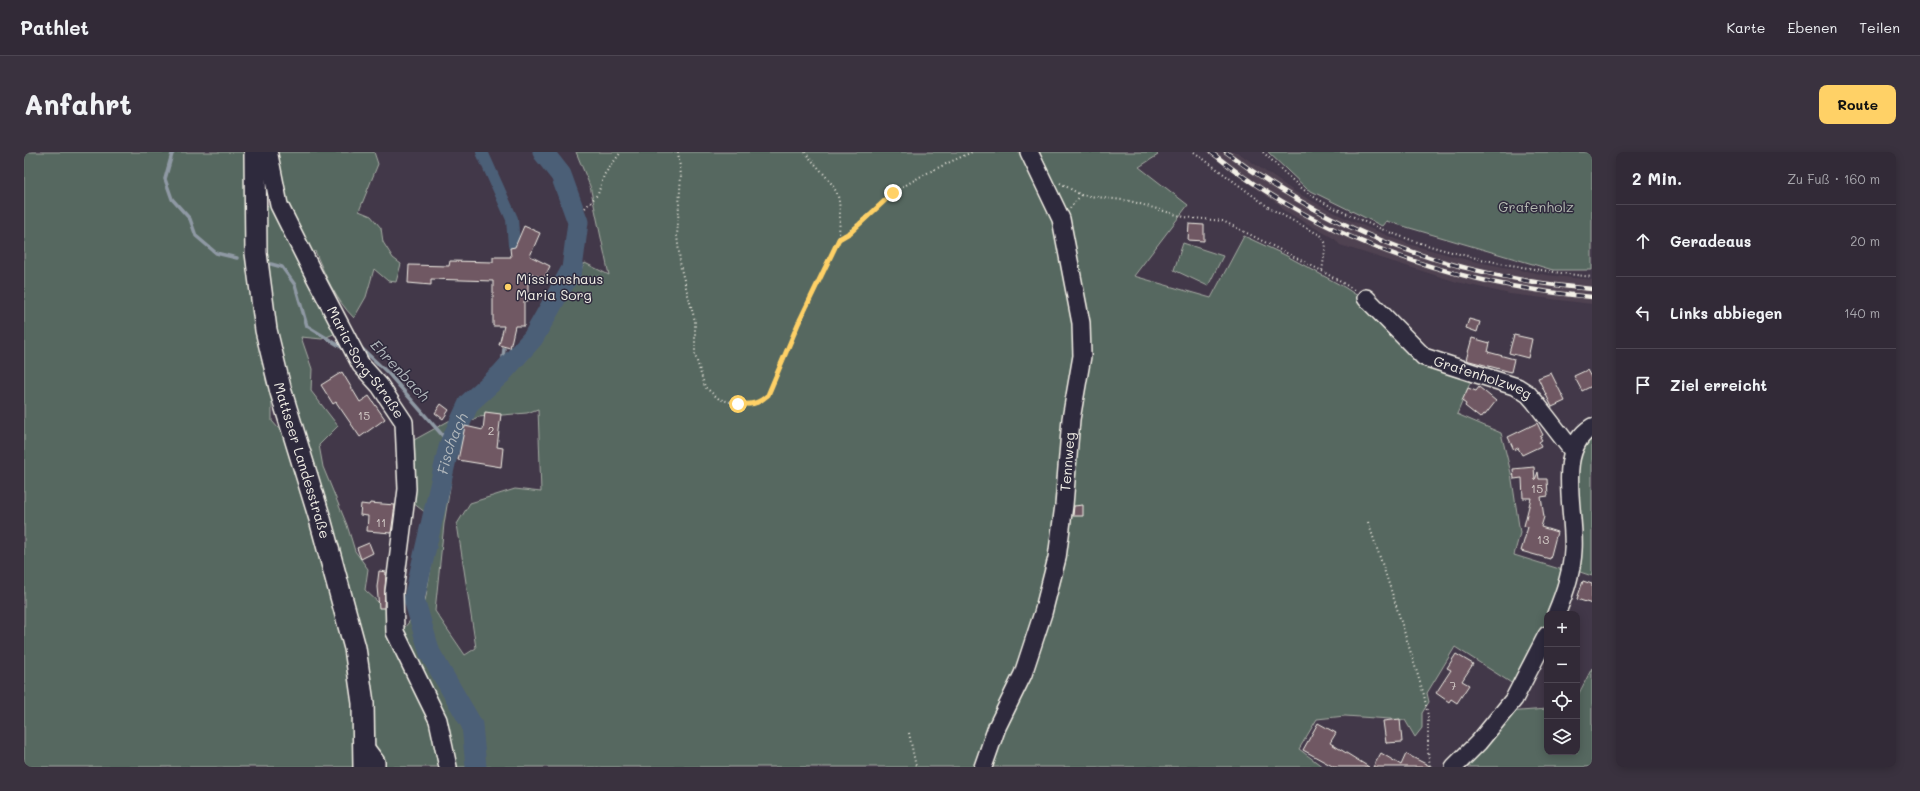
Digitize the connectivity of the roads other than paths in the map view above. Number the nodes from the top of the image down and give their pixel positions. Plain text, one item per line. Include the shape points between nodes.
1 (255, 152) edge
2 (265, 152) edge
3 (1029, 152) edge
4 (1366, 298) road end
5 (1592, 427) edge
6 (1572, 450) junction
7 (1557, 611) edge
8 (1544, 641) edge
9 (364, 746) junction
10 (364, 767) edge
11 (376, 767) edge
12 (448, 767) edge
13 (983, 767) edge
14 (1454, 767) edge

1 - 9 main road, Mattseer Landesstraße via 256,253 266,330 281,392 320,519 354,648 363,703
2 - 12 street, Maria-Sorg-Straße via 269,155 279,204 350,345 361,366 380,386 404,422 407,489 394,592 395,632 438,720
3 - 13 street, Tennweg via 1061,219 1081,323 1082,356 1071,420 1057,558 1043,613 1023,674 997,727
4 - 6 street, Grafenholzweg via 1424,357 1517,387 1528,394
5 - 6 street via 1585,431
6 - 7 street via 1569,470 1574,529 1573,551 1570,575
8 - 14 street via 1514,699 1479,742
9 - 10 main road, Mattseer Landesstraße
9 - 11 street via 376,762

